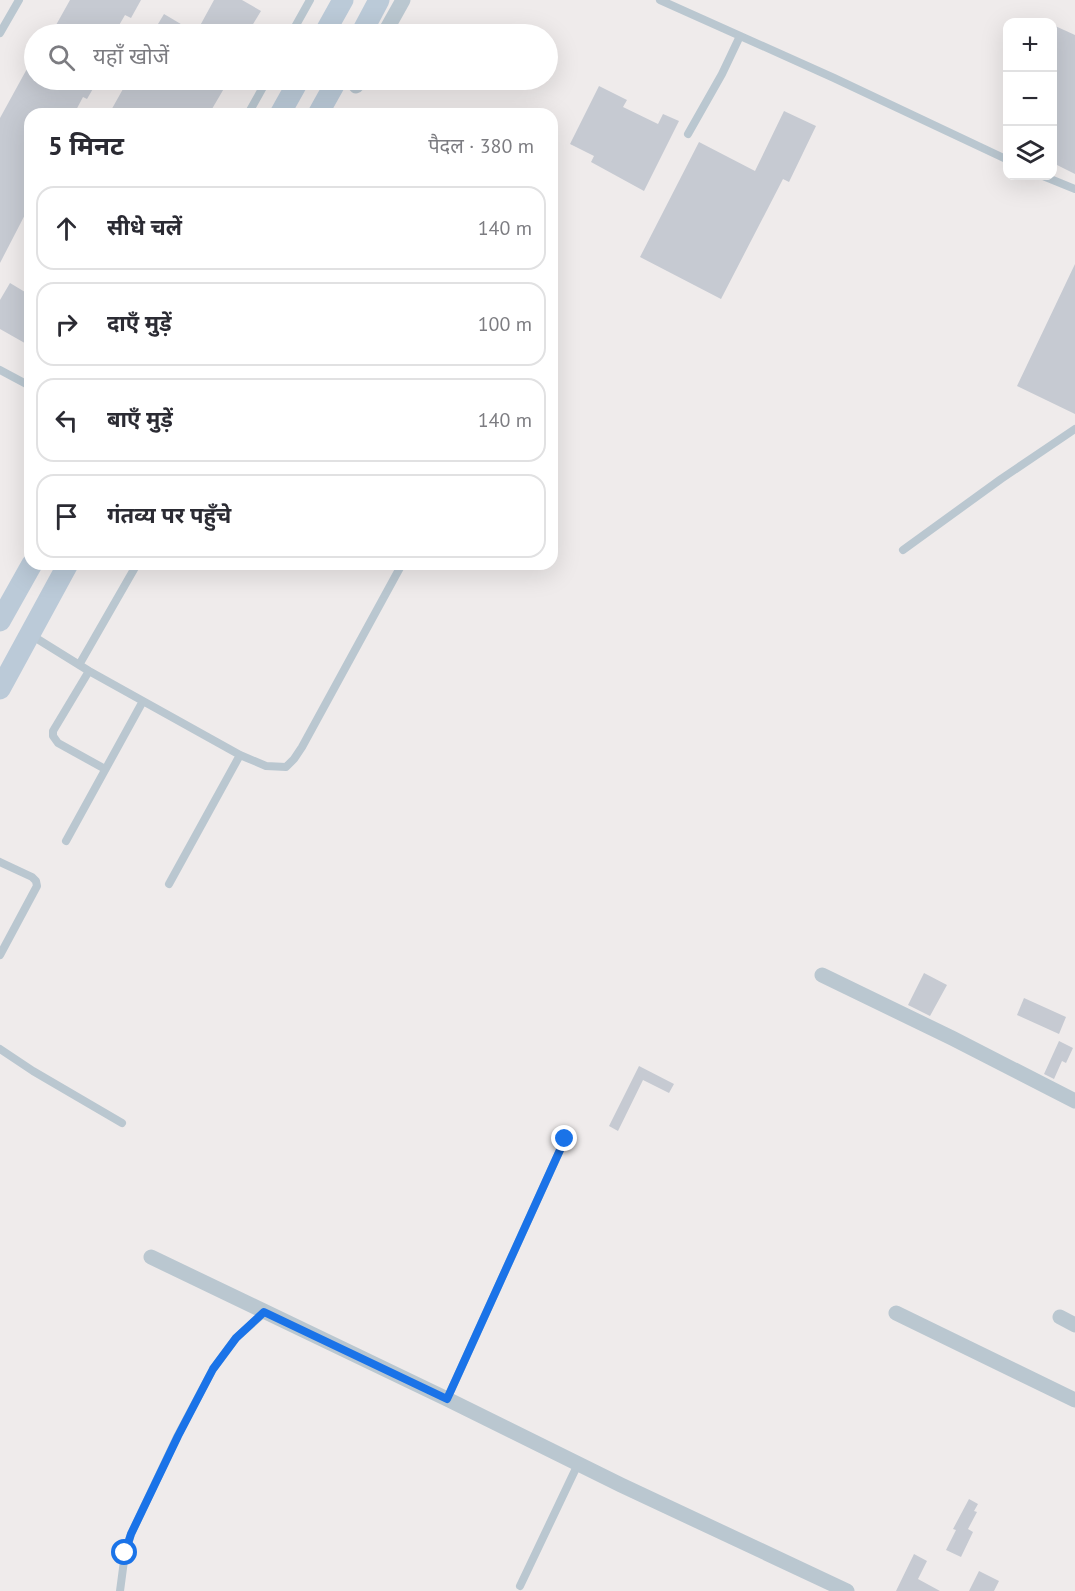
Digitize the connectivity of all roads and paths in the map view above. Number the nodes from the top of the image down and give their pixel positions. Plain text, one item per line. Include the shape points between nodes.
1 (19, 0) edge
2 (310, 0) edge
3 (343, 0) edge
4 (379, 0) edge
5 (403, 0) edge
6 (660, 0) edge
7 (297, 24) edge
8 (330, 24) edge
9 (366, 24) edge
10 (390, 24) edge
11 (0, 33) edge
12 (740, 36) junction
13 (261, 90) edge
14 (293, 90) edge
15 (343, 90) edge
16 (251, 108) edge
17 (283, 108) edge
18 (324, 108) edge
19 (688, 134) dead end
20 (1003, 158) edge
21 (1054, 180) edge
22 (1075, 189) edge
23 (0, 370) edge
24 (24, 383) edge
25 (1075, 429) edge
26 (903, 550) dead end
27 (29, 570) edge
28 (65, 570) edge
29 (134, 570) edge
30 (399, 570) edge
31 (0, 621) edge
32 (30, 634) junction
33 (79, 665) junction
34 (89, 671) junction
35 (0, 689) edge
36 (143, 701) junction
37 (240, 755) junction
38 (105, 769) junction
39 (66, 841) dead end
40 (0, 862) edge
41 (169, 884) dead end
42 (0, 954) edge
43 (822, 975) dead end
44 (0, 1049) edge
45 (1075, 1101) edge
46 (122, 1123) dead end
47 (565, 1139) dead end
48 (151, 1257) dead end
49 (264, 1312) junction
50 (896, 1313) dead end
51 (1059, 1317) dead end
52 (1075, 1325) edge
53 (447, 1399) junction
54 (1075, 1401) edge
55 (578, 1464) junction
56 (520, 1586) dead end
57 (120, 1591) edge
58 (847, 1591) edge

1 - 11 lane
2 - 7 lane
3 - 8 main road
4 - 9 main road
5 - 10 street
6 - 12 lane
12 - 19 lane
12 - 20 lane
13 - 16 lane
14 - 17 main road
15 - 18 main road
21 - 22 lane
23 - 24 lane
25 - 26 lane
27 - 31 main road
28 - 32 main road
29 - 33 lane
30 - 37 lane via 294,759 286,766 276,767
32 - 33 lane
32 - 35 main road
33 - 34 lane
34 - 36 lane
34 - 38 lane via 53,736 58,743
36 - 37 lane
36 - 38 lane
37 - 41 lane
38 - 39 lane
40 - 42 lane via 32,878 37,886
43 - 45 street
44 - 46 lane
47 - 53 lane
48 - 49 street
49 - 53 street
49 - 57 lane via 236,1338 213,1369 178,1436 131,1534
50 - 54 street
51 - 52 street
53 - 55 street
55 - 56 lane
55 - 58 street

